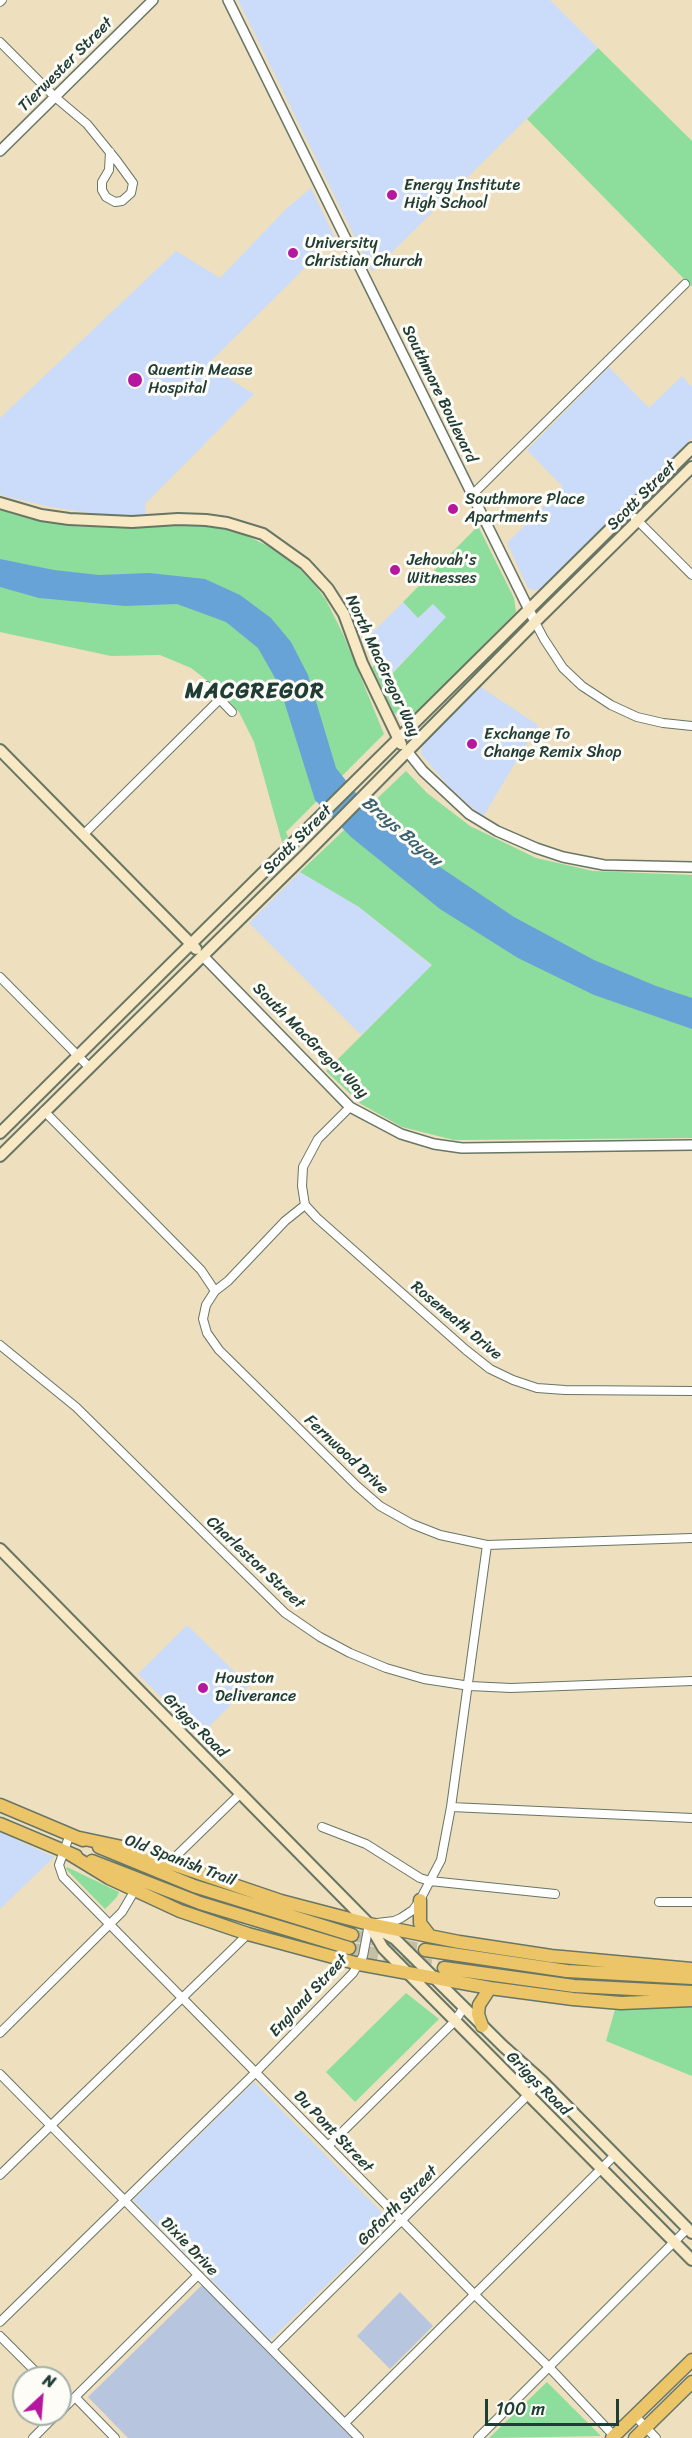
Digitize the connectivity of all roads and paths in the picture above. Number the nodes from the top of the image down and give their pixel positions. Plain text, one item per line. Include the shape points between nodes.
1 (153, 0) edge
2 (228, 0) edge
3 (0, 42) edge
4 (55, 97) junction
5 (0, 151) edge
6 (110, 152) junction
7 (686, 284) dead end
8 (692, 448) edge
9 (692, 467) edge
10 (473, 494) junction
11 (0, 503) edge
12 (628, 510) junction
13 (639, 521) junction
14 (692, 575) edge
15 (528, 608) junction
16 (535, 622) junction
17 (207, 686) dead end
18 (220, 699) junction
19 (232, 712) dead end
20 (692, 726) edge
21 (398, 738) junction
22 (0, 750) edge
23 (407, 751) junction
24 (83, 835) junction
25 (692, 867) edge
26 (191, 944) junction
27 (203, 956) junction
28 (0, 977) edge
29 (77, 1056) junction
30 (89, 1067) junction
31 (350, 1107) junction
32 (44, 1111) junction
33 (0, 1133) edge
34 (692, 1145) edge
35 (0, 1156) edge
36 (305, 1205) junction
37 (214, 1291) junction
38 (0, 1345) edge
39 (692, 1391) edge
40 (692, 1538) edge
41 (488, 1545) junction
42 (0, 1549) edge
43 (692, 1681) edge
44 (470, 1686) junction
45 (241, 1793) junction
46 (0, 1805) edge
47 (452, 1808) junction
48 (692, 1818) edge
49 (0, 1824) edge
50 (322, 1827) dead end
51 (73, 1835) junction
52 (65, 1852) junction
53 (169, 1863) junction
54 (430, 1881) junction
55 (135, 1890) junction
56 (555, 1894) dead end
57 (420, 1900) junction
58 (659, 1902) dead end
59 (692, 1902) edge
60 (369, 1924) junction
61 (109, 1925) junction
62 (248, 1934) junction
63 (352, 1935) tunnel mouth
64 (430, 1936) junction
65 (349, 1948) tunnel mouth
66 (425, 1950) tunnel mouth
67 (359, 1964) junction
68 (444, 1968) tunnel mouth
69 (692, 1969) edge
70 (410, 1975) junction
71 (692, 1978) edge
72 (436, 1979) junction
73 (490, 1988) junction
74 (692, 1992) edge
75 (182, 1998) junction
76 (692, 2000) edge
77 (464, 2007) junction
78 (455, 2021) junction
79 (482, 2026) junction
80 (0, 2033) edge
81 (256, 2072) junction
82 (0, 2074) edge
83 (542, 2082) junction
84 (528, 2095) junction
85 (51, 2125) junction
86 (328, 2146) junction
87 (615, 2155) junction
88 (601, 2169) junction
89 (0, 2175) edge
90 (125, 2199) junction
91 (402, 2221) junction
92 (690, 2231) edge
93 (674, 2242) junction
94 (692, 2260) edge
95 (198, 2275) junction
96 (475, 2295) junction
97 (0, 2322) edge
98 (0, 2336) edge
99 (272, 2349) junction
100 (692, 2360) edge
101 (30, 2366) edge
102 (549, 2367) junction
103 (692, 2382) edge
104 (75, 2397) junction
105 (72, 2400) edge
106 (635, 2416) junction
107 (345, 2423) junction
108 (45, 2426) edge
109 (646, 2427) junction
110 (614, 2437) edge
111 (33, 2438) edge
112 (115, 2438) edge
113 (359, 2438) edge
114 (478, 2438) edge
115 (634, 2438) edge
116 (656, 2438) edge

1 - 4 street, Tierwester Street
2 - 10 street, Southmore Boulevard
3 - 4 street
4 - 5 street, Tierwester Street
4 - 6 street via 87,124
6 - 6 street via 102,190 115,202 122,201 131,193 133,183
7 - 10 street
8 - 12 main road, Scott Street
9 - 13 main road, Scott Street
10 - 15 street, Southmore Boulevard
11 - 21 main road, North MacGregor Way via 69,519 206,520 263,534 305,564 328,589 344,614 362,663
12 - 13 street
12 - 15 main road, Scott Street
13 - 14 street
13 - 16 main road, Scott Street
15 - 16 street, Southmore Boulevard
15 - 21 main road, Scott Street
16 - 20 street, Southmore Boulevard via 563,668 582,686 637,717
16 - 23 main road, Scott Street
17 - 18 street
18 - 19 street
18 - 24 street
21 - 23 main road, North MacGregor Way
21 - 26 main road, Scott Street
22 - 24 main road, South MacGregor Way
23 - 25 street, North MacGregor Way via 469,814 536,848 604,865
23 - 27 main road, Scott Street
24 - 26 main road, South MacGregor Way
26 - 27 main road, South MacGregor Way
26 - 29 main road, Scott Street
27 - 30 main road, Scott Street
27 - 31 street, South MacGregor Way
28 - 29 street
29 - 30 street
29 - 33 main road, Scott Street
30 - 32 main road, Scott Street
31 - 34 street, South MacGregor Way via 401,1134 462,1148
31 - 36 street via 318,1139 303,1167
32 - 35 main road, Scott Street
32 - 37 street via 201,1270
36 - 37 street
36 - 39 street, Roseneath Drive via 466,1350 511,1380 537,1388 566,1390
37 - 41 street, Fernwood Drive via 203,1319 219,1350 357,1486 380,1506 412,1524 440,1535
38 - 44 street, Charleston Street via 76,1407 285,1613 320,1637 386,1668
40 - 41 street, Fernwood Drive
41 - 44 street
42 - 45 main road, Griggs Road
43 - 44 street, Charleston Street
44 - 47 street
45 - 53 street
45 - 60 main road, Griggs Road
46 - 51 main road, Old Spanish Trail
47 - 48 street
47 - 54 street via 441,1860
49 - 52 main road, Old Spanish Trail
50 - 54 street via 366,1844
51 - 52 street, Du Pont Street
51 - 53 main road
51 - 63 main road, Old Spanish Trail via 194,1886
52 - 55 main road
52 - 61 street, Du Pont Street via 60,1872
52 - 65 main road, Old Spanish Trail via 200,1903
53 - 60 main road
54 - 56 street
54 - 57 street
55 - 61 street via 128,1905
55 - 62 main road via 180,1911
57 - 60 street via 401,1918
57 - 64 main road via 420,1923
58 - 59 street
60 - 64 main road
60 - 67 street, England Street
60 - 70 main road, Griggs Road via 383,1948
60 - 72 main road, Griggs Road via 395,1939
61 - 75 street, Du Pont Street
61 - 80 street
62 - 67 main road
62 - 75 street
64 - 69 main road via 551,1956
66 - 71 main road via 567,1971
67 - 70 main road
67 - 81 street, England Street
68 - 74 main road via 574,1986
70 - 72 main road
70 - 78 main road, Griggs Road
72 - 73 main road
72 - 77 main road, Griggs Road
73 - 76 main road via 621,2003
73 - 79 main road via 479,2005
75 - 81 street, Du Pont Street
75 - 85 street
77 - 78 street
77 - 79 main road, Griggs Road
78 - 84 main road, Griggs Road
78 - 86 street
79 - 83 main road, Griggs Road
81 - 86 street, Du Pont Street
81 - 90 street, England Street
82 - 85 street, Dixie Drive
83 - 84 street, Goforth Street
83 - 87 main road, Griggs Road
84 - 88 main road, Griggs Road
84 - 91 street, Goforth Street
85 - 89 street
85 - 90 street, Dixie Drive
86 - 91 street, Du Pont Street
87 - 88 street
87 - 92 main road, Griggs Road
88 - 93 main road, Griggs Road
88 - 96 street
90 - 95 street, Dixie Drive
90 - 97 street, England Street
91 - 96 street, Du Pont Street
91 - 99 street, Goforth Street
92 - 93 street
93 - 94 main road, Griggs Road
93 - 102 street
95 - 99 street, Dixie Drive
95 - 104 street
96 - 102 street, Du Pont Street
96 - 107 street
98 - 101 street
99 - 107 street, Dixie Drive
100 - 106 main road
102 - 110 street, Du Pont Street
102 - 114 street
103 - 109 main road
104 - 105 street
104 - 112 street
106 - 109 street
106 - 110 main road
107 - 113 street, Dixie Drive
108 - 111 street
109 - 115 main road
109 - 116 street

